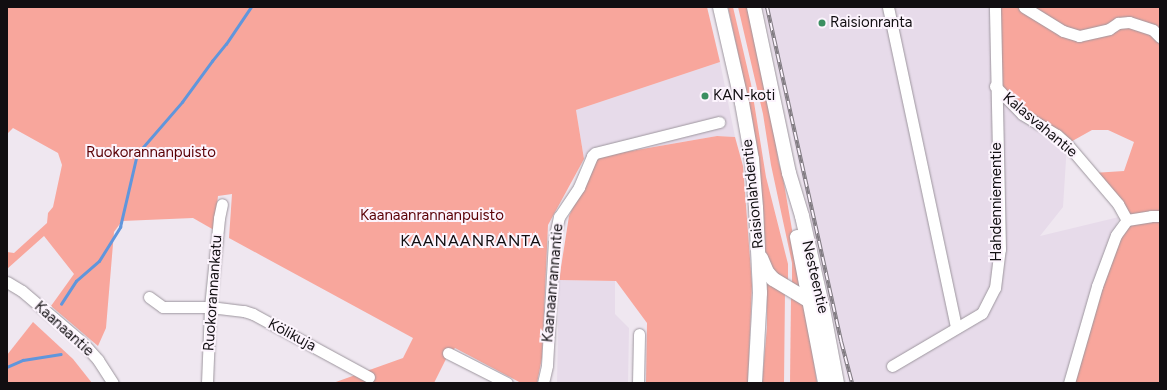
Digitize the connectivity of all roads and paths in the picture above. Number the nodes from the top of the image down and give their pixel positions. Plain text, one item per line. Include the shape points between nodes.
1 (720, 7) edge
2 (754, 7) edge
3 (888, 7) edge
4 (994, 7) edge
5 (1024, 7) edge
6 (1160, 37) edge
7 (995, 86) junction
8 (719, 122) dead end
9 (789, 173) junction
10 (222, 204) dead end
11 (1160, 216) edge
12 (1127, 220) junction
13 (759, 252) junction
14 (7, 282) edge
15 (149, 297) dead end
16 (808, 300) junction
17 (210, 308) junction
18 (823, 309) junction
19 (956, 328) junction
20 (639, 334) dead end
21 (448, 353) dead end
22 (892, 366) dead end
23 (370, 377) dead end
24 (113, 383) edge
25 (208, 383) edge
26 (507, 383) edge
27 (543, 383) edge
28 (638, 383) edge
29 (755, 383) edge
30 (825, 383) edge
31 (837, 383) edge
32 (1069, 383) edge

1 - 13 main road, Raisionlahdentie via 752,159
2 - 9 main road, Nesteentie
3 - 19 street
4 - 7 street, Hahdenniementie
5 - 6 street via 1063,31 1080,36 1109,30 1118,23 1129,22 1153,30
7 - 12 street, Kalasvahantie via 1022,114 1067,144 1118,204
7 - 19 street, Hahdenniementie via 1000,249 995,288 982,313
8 - 27 street, Kaanaanrannantie via 594,153 578,187 559,217 554,240 547,365
9 - 16 main road, Nesteentie
9 - 18 main road, Nesteentie via 802,216
10 - 17 street, Ruokorannankatu
11 - 12 street
12 - 32 street via 1116,235 1097,286
13 - 16 main road via 767,272 774,279
13 - 29 main road, Raisionlahdentie via 759,332
14 - 24 street, Kaanaantie via 22,291 82,342
15 - 17 street, Kölikuja via 163,307
16 - 18 main road
16 - 30 main road, Nesteentie
17 - 23 street, Kölikuja via 253,314
17 - 25 street, Ruokorannankatu
18 - 31 main road, Nesteentie
19 - 22 street, Hahdenniementie
20 - 28 street
21 - 26 street

